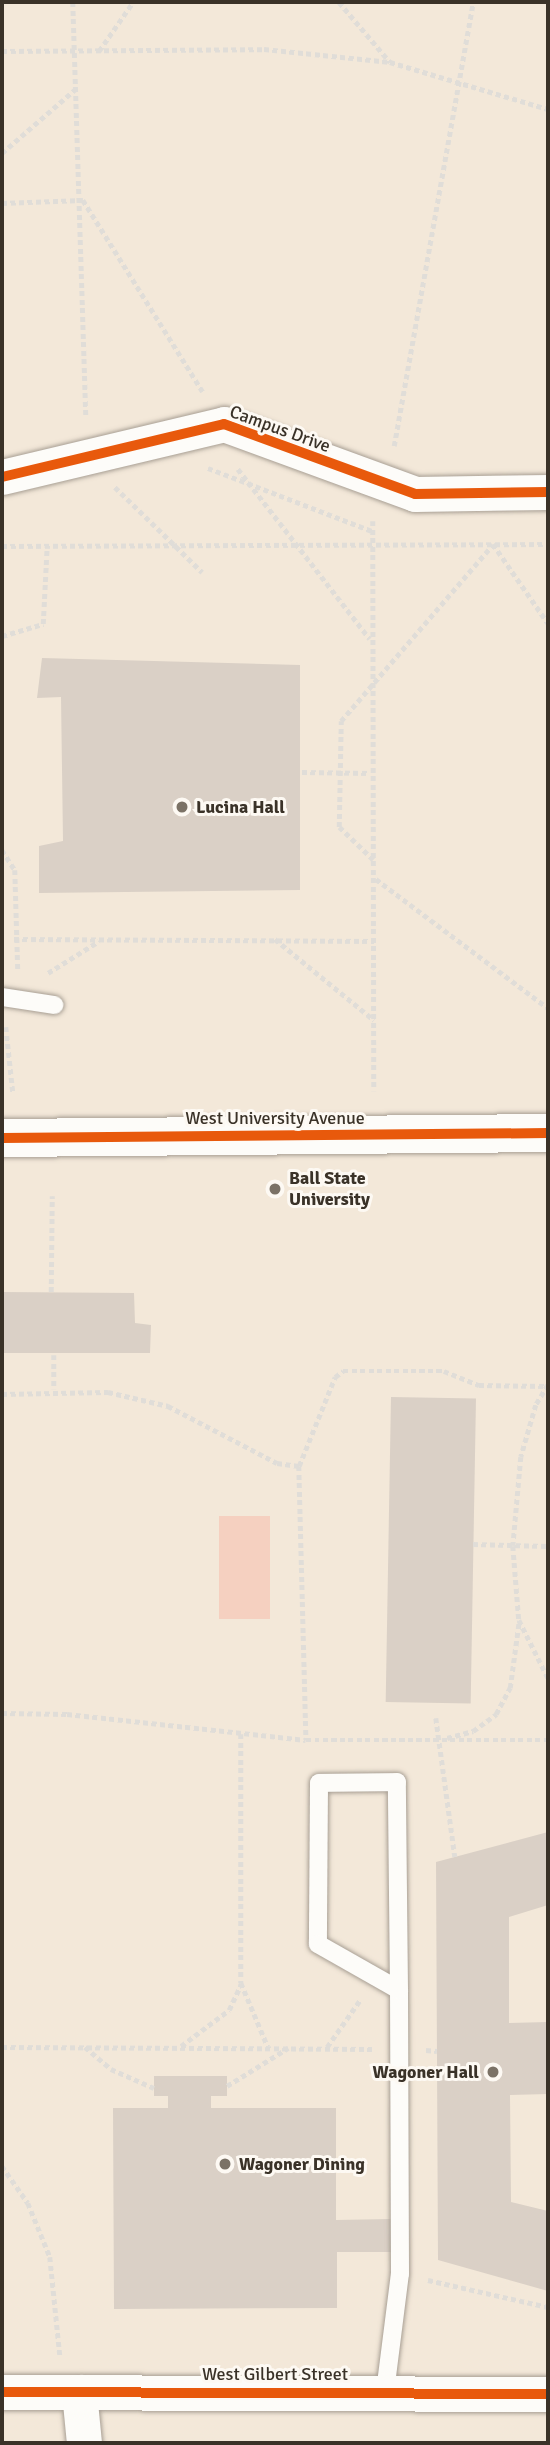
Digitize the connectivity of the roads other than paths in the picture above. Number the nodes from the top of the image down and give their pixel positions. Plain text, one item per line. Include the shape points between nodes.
1 (2, 477) edge
2 (548, 492) edge
3 (2, 997) edge
4 (54, 1005) dead end
5 (548, 1133) edge
6 (2, 1138) edge
7 (399, 1990) junction
8 (2, 2392) edge
9 (79, 2392) junction
10 (385, 2392) junction
11 (548, 2394) edge
12 (83, 2443) edge

1 - 2 street, Campus Drive via 224,424 415,494
3 - 4 lane
5 - 6 street, West University Avenue
7 - 7 lane via 397,1782 319,1783 318,1944
7 - 10 lane via 400,2273
8 - 9 street, West Gilbert Street
9 - 10 street, West Gilbert Street
9 - 12 street
10 - 11 street, West Gilbert Street

